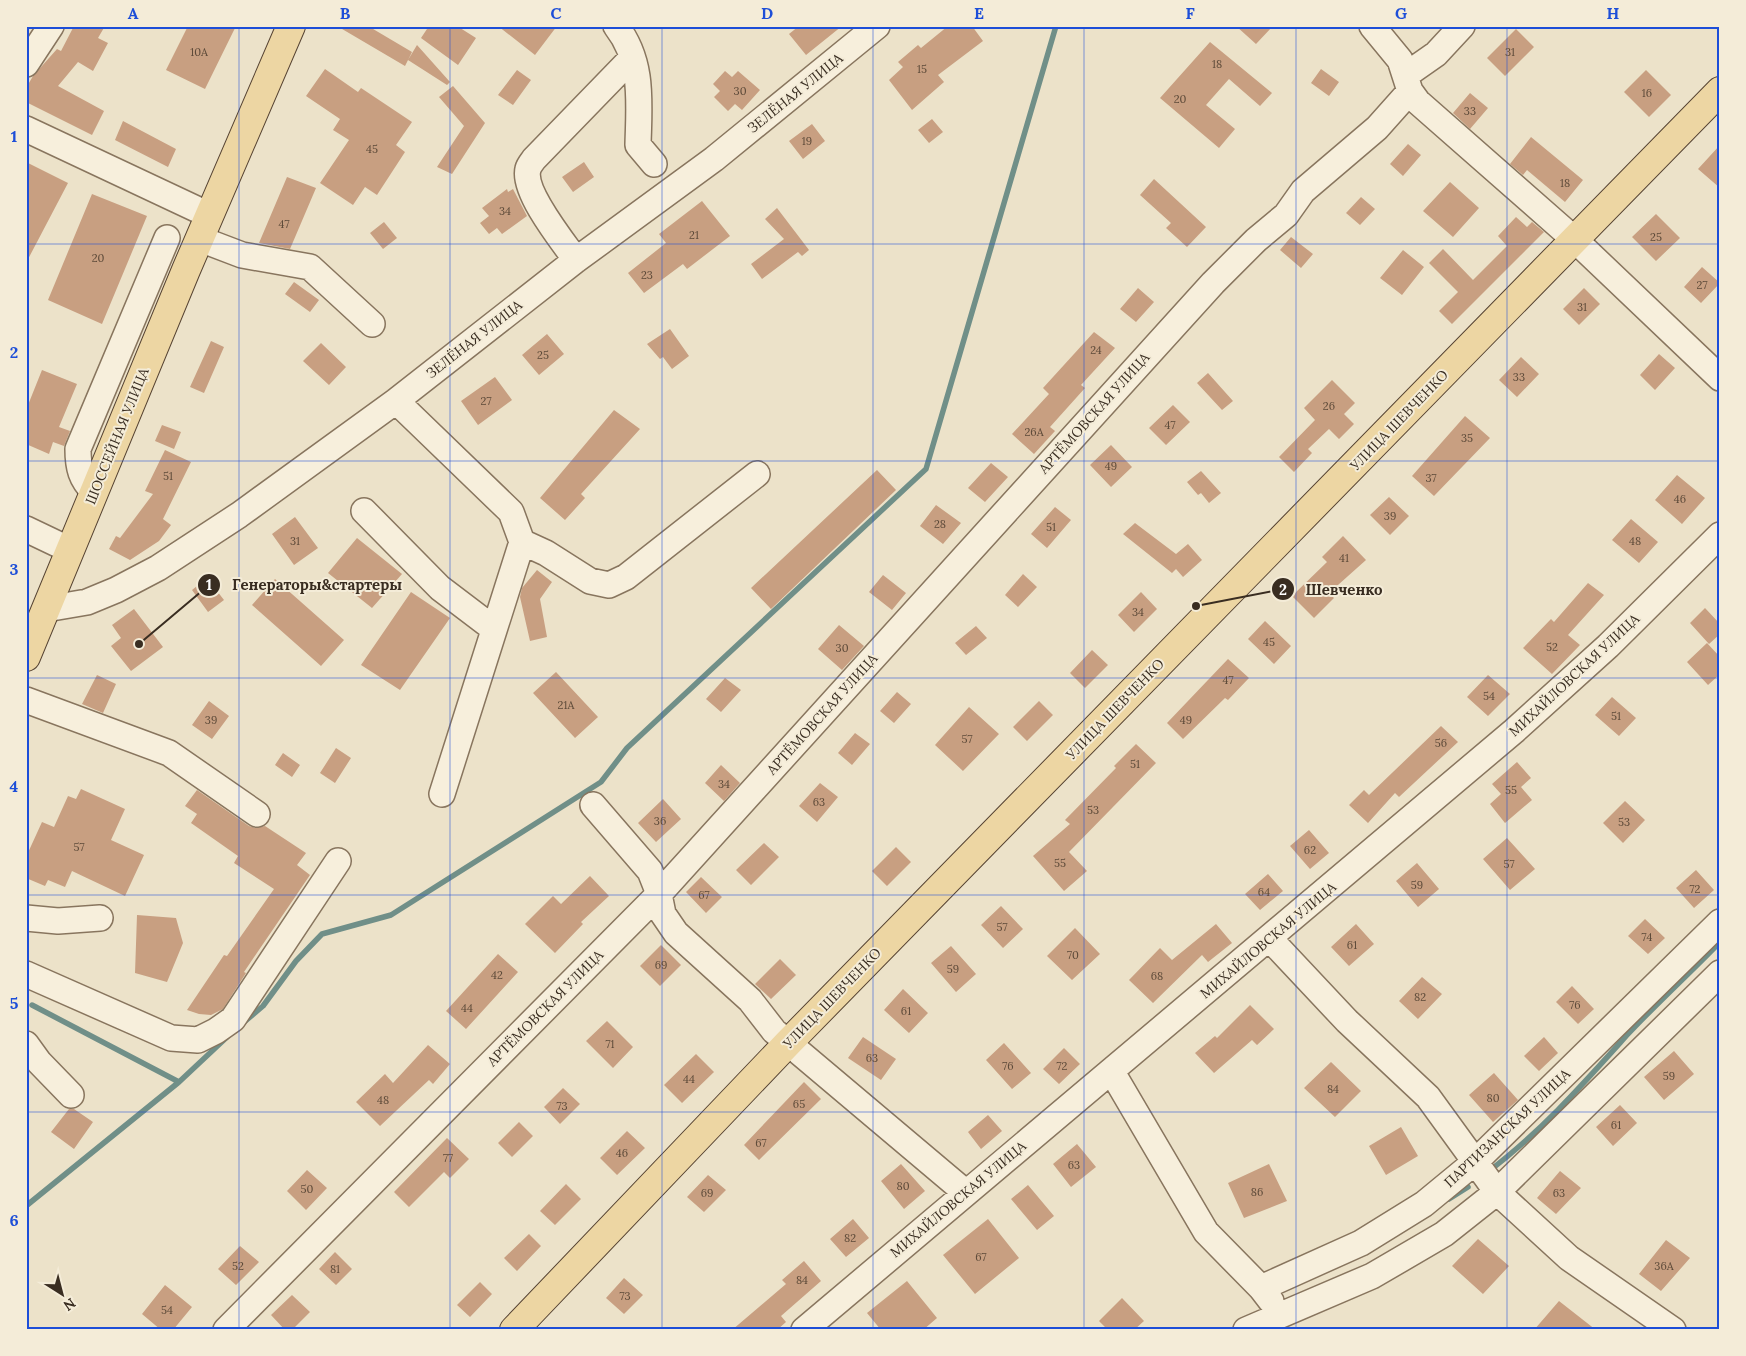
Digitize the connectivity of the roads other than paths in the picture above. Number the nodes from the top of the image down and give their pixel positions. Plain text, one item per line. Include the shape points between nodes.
1 (51, 26) edge
2 (291, 26) edge
3 (616, 26) edge
4 (878, 26) edge
5 (1372, 26) edge
6 (1462, 26) edge
7 (632, 58) junction
8 (26, 64) edge
9 (1408, 83) junction
10 (1720, 91) edge
11 (26, 129) edge
12 (654, 164) dead end
13 (205, 227) junction
14 (167, 238) dead end
15 (1575, 240) junction
16 (576, 260) junction
17 (372, 324) dead end
18 (1720, 378) edge
19 (396, 401) junction
20 (757, 474) dead end
21 (94, 492) junction
22 (364, 511) dead end
23 (26, 529) edge
24 (1720, 535) edge
25 (522, 542) junction
26 (70, 550) junction
27 (46, 609) junction
28 (494, 629) junction
29 (26, 657) edge
30 (26, 700) edge
31 (442, 794) dead end
32 (593, 805) dead end
33 (257, 814) dead end
34 (338, 860) dead end
35 (659, 894) junction
36 (26, 918) edge
37 (100, 918) dead end
38 (1720, 922) edge
39 (1270, 939) junction
40 (1720, 973) edge
41 (26, 974) edge
42 (788, 1043) junction
43 (26, 1044) edge
44 (1112, 1072) junction
45 (71, 1096) dead end
46 (1475, 1162) junction
47 (965, 1192) junction
48 (1497, 1192) junction
49 (1262, 1288) junction
50 (1286, 1323) edge
51 (226, 1330) edge
52 (514, 1330) edge
53 (804, 1330) edge
54 (1246, 1330) edge
55 (1674, 1330) edge

1 - 8 street
2 - 13 main road, ШОССЕЙНАЯ УЛИЦА
3 - 7 street via 626,38
4 - 16 street, ЗЕЛЁНАЯ УЛИЦА via 714,160
5 - 9 street via 1400,60
6 - 9 street, АРТЁМОВСКАЯ УЛИЦА
7 - 12 street via 639,76 638,145
7 - 16 street via 534,159 528,170 537,204
9 - 15 street via 1418,102
9 - 35 street, АРТЁМОВСКАЯ УЛИЦА via 1377,128 1303,191 1286,215 1213,283
10 - 15 main road, УЛИЦА ШЕВЧЕНКО
11 - 13 street
13 - 17 street via 242,255 310,267
13 - 21 main road, ШОССЕЙНАЯ УЛИЦА
14 - 21 street via 78,449 78,468
15 - 18 street
15 - 42 main road, УЛИЦА ШЕВЧЕНКО
16 - 19 street, ЗЕЛЁНАЯ УЛИЦА
19 - 25 street via 511,512
19 - 27 street, ЗЕЛЁНАЯ УЛИЦА via 239,515 158,568 87,602
20 - 25 street via 626,577 608,584 590,581
21 - 26 main road, ШОССЕЙНАЯ УЛИЦА
22 - 28 street via 440,588
23 - 26 street
24 - 39 street, МИХАЙЛОВСКАЯ УЛИЦА via 1608,646
25 - 28 street
26 - 27 main road, ШОССЕЙНАЯ УЛИЦА
27 - 29 main road, ШОССЕЙНАЯ УЛИЦА
28 - 31 street
30 - 33 street via 169,753
32 - 35 street via 650,871
34 - 41 street via 233,1019 198,1040 171,1038
35 - 42 street via 663,914 676,933 750,1000 774,1031
35 - 51 street, АРТЁМОВСКАЯ УЛИЦА
36 - 37 street via 58,921
38 - 46 street, ПАРТИЗАНСКАЯ УЛИЦА
39 - 44 street, МИХАЙЛОВСКАЯ УЛИЦА
39 - 46 street via 1347,1021 1428,1097
40 - 48 street
42 - 47 street
42 - 52 main road, УЛИЦА ШЕВЧЕНКО
43 - 45 street
44 - 47 street, МИХАЙЛОВСКАЯ УЛИЦА
44 - 49 street via 1206,1232
46 - 48 street
46 - 49 street, ПАРТИЗАНСКАЯ УЛИЦА via 1424,1204 1361,1243
47 - 53 street, МИХАЙЛОВСКАЯ УЛИЦА
48 - 50 street via 1444,1234
48 - 55 street via 1569,1258
49 - 50 street
50 - 54 street

